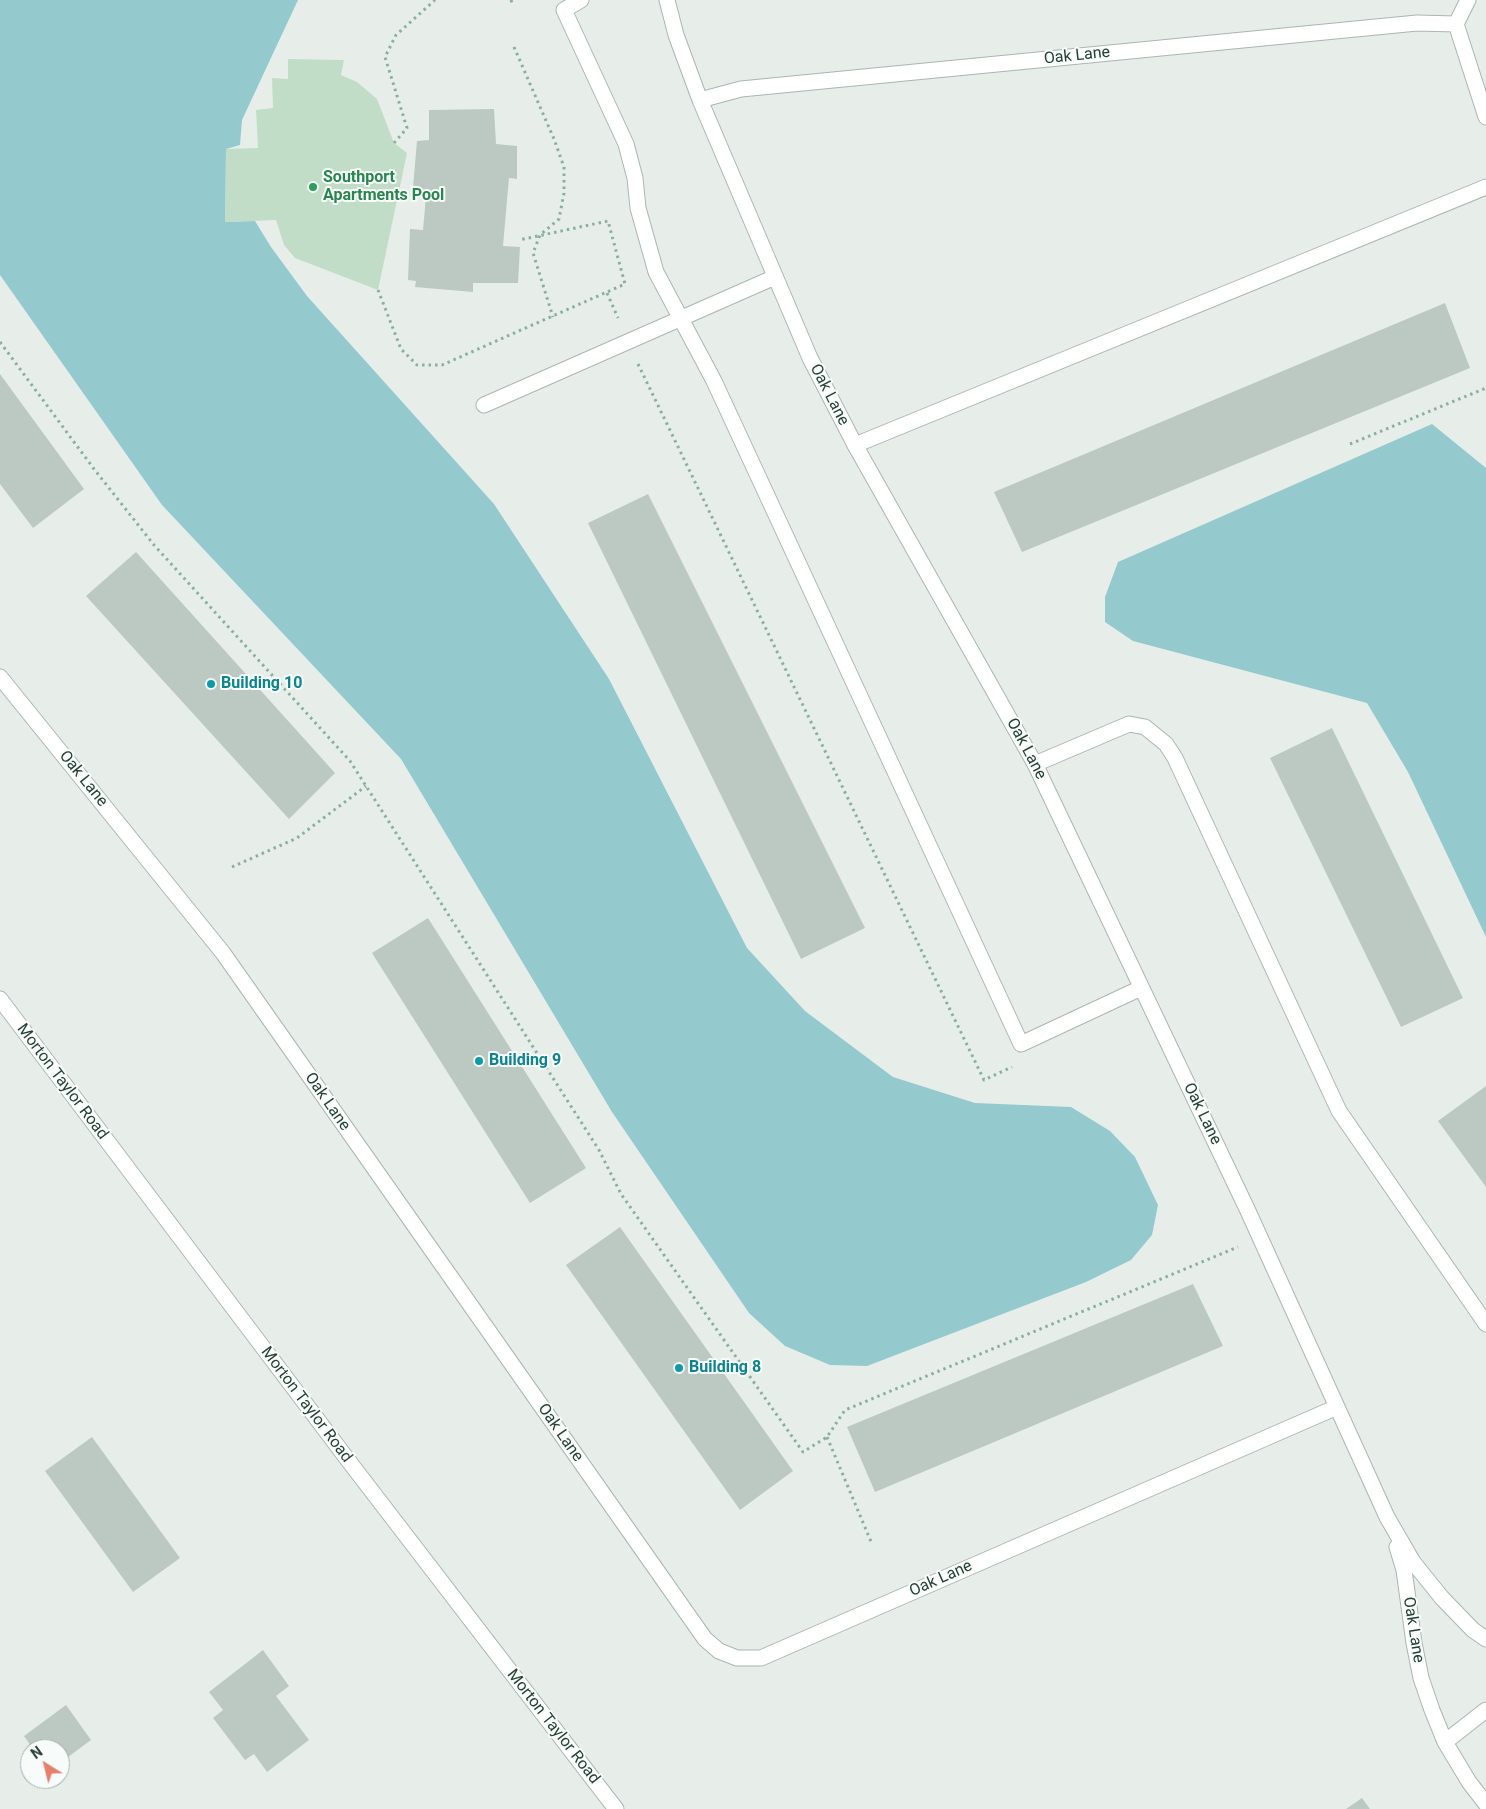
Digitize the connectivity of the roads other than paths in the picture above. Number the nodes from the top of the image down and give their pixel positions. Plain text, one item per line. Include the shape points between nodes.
1 (581, 0) edge
2 (667, 0) edge
3 (1468, 0) edge
4 (1456, 24) junction
5 (700, 100) junction
6 (1486, 117) edge
7 (1486, 187) edge
8 (775, 277) junction
9 (681, 319) junction
10 (484, 405) dead end
11 (855, 445) junction
12 (0, 677) edge
13 (1035, 764) junction
14 (1141, 988) junction
15 (0, 999) edge
16 (1486, 1324) edge
17 (1337, 1407) junction
18 (1387, 1517) junction
19 (1486, 1639) edge
20 (1486, 1710) edge
21 (1445, 1742) junction
22 (1486, 1804) edge
23 (616, 1809) edge

1 - 9 street via 564,10 626,144 635,178 638,208 656,272
2 - 5 street, Oak Lane
3 - 4 street
4 - 5 street, Oak Lane via 1417,23 740,89
4 - 6 street
5 - 8 street, Oak Lane
7 - 11 street
8 - 9 street
8 - 11 street, Oak Lane via 810,358
9 - 10 street
9 - 14 street via 714,381 1021,1044
11 - 13 street, Oak Lane
12 - 17 street, Oak Lane via 223,953 705,1639 718,1651 737,1658 761,1658
13 - 14 street, Oak Lane
13 - 16 street via 1129,724 1145,727 1166,744 1180,767 1339,1111
14 - 17 street, Oak Lane
15 - 23 street, Morton Taylor Road
17 - 18 street, Oak Lane
18 - 19 street, Oak Lane via 1413,1562 1442,1598
18 - 21 street, Oak Lane via 1404,1570 1421,1678
20 - 21 street
21 - 22 street, Oak Lane

